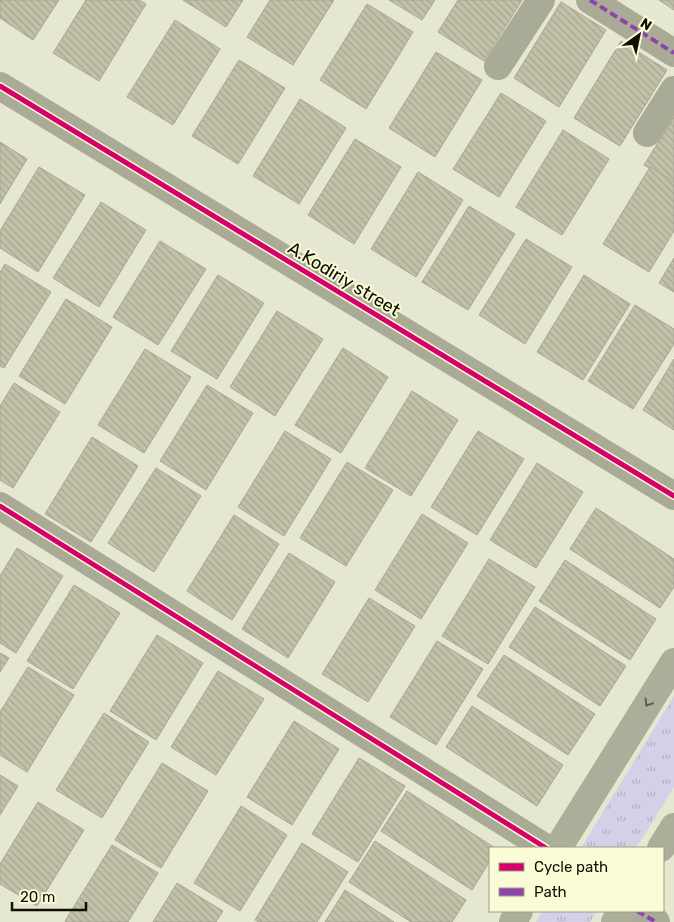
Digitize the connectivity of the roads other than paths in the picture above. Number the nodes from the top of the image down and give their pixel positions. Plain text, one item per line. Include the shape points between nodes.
1 (540, 0) edge
2 (590, 0) edge
3 (674, 53) edge
4 (498, 66) dead end
5 (0, 86) edge
6 (674, 90) edge
7 (647, 132) dead end
8 (674, 496) edge
9 (0, 506) edge
10 (674, 662) edge
11 (674, 827) edge
12 (544, 847) edge
13 (559, 847) edge
14 (662, 847) edge
15 (640, 912) edge
16 (656, 922) edge

1 - 4 street
2 - 3 street
5 - 8 street, A.Kodiriy street
6 - 7 street
9 - 12 street
10 -> 13 main road
11 - 14 main road
15 - 16 street

